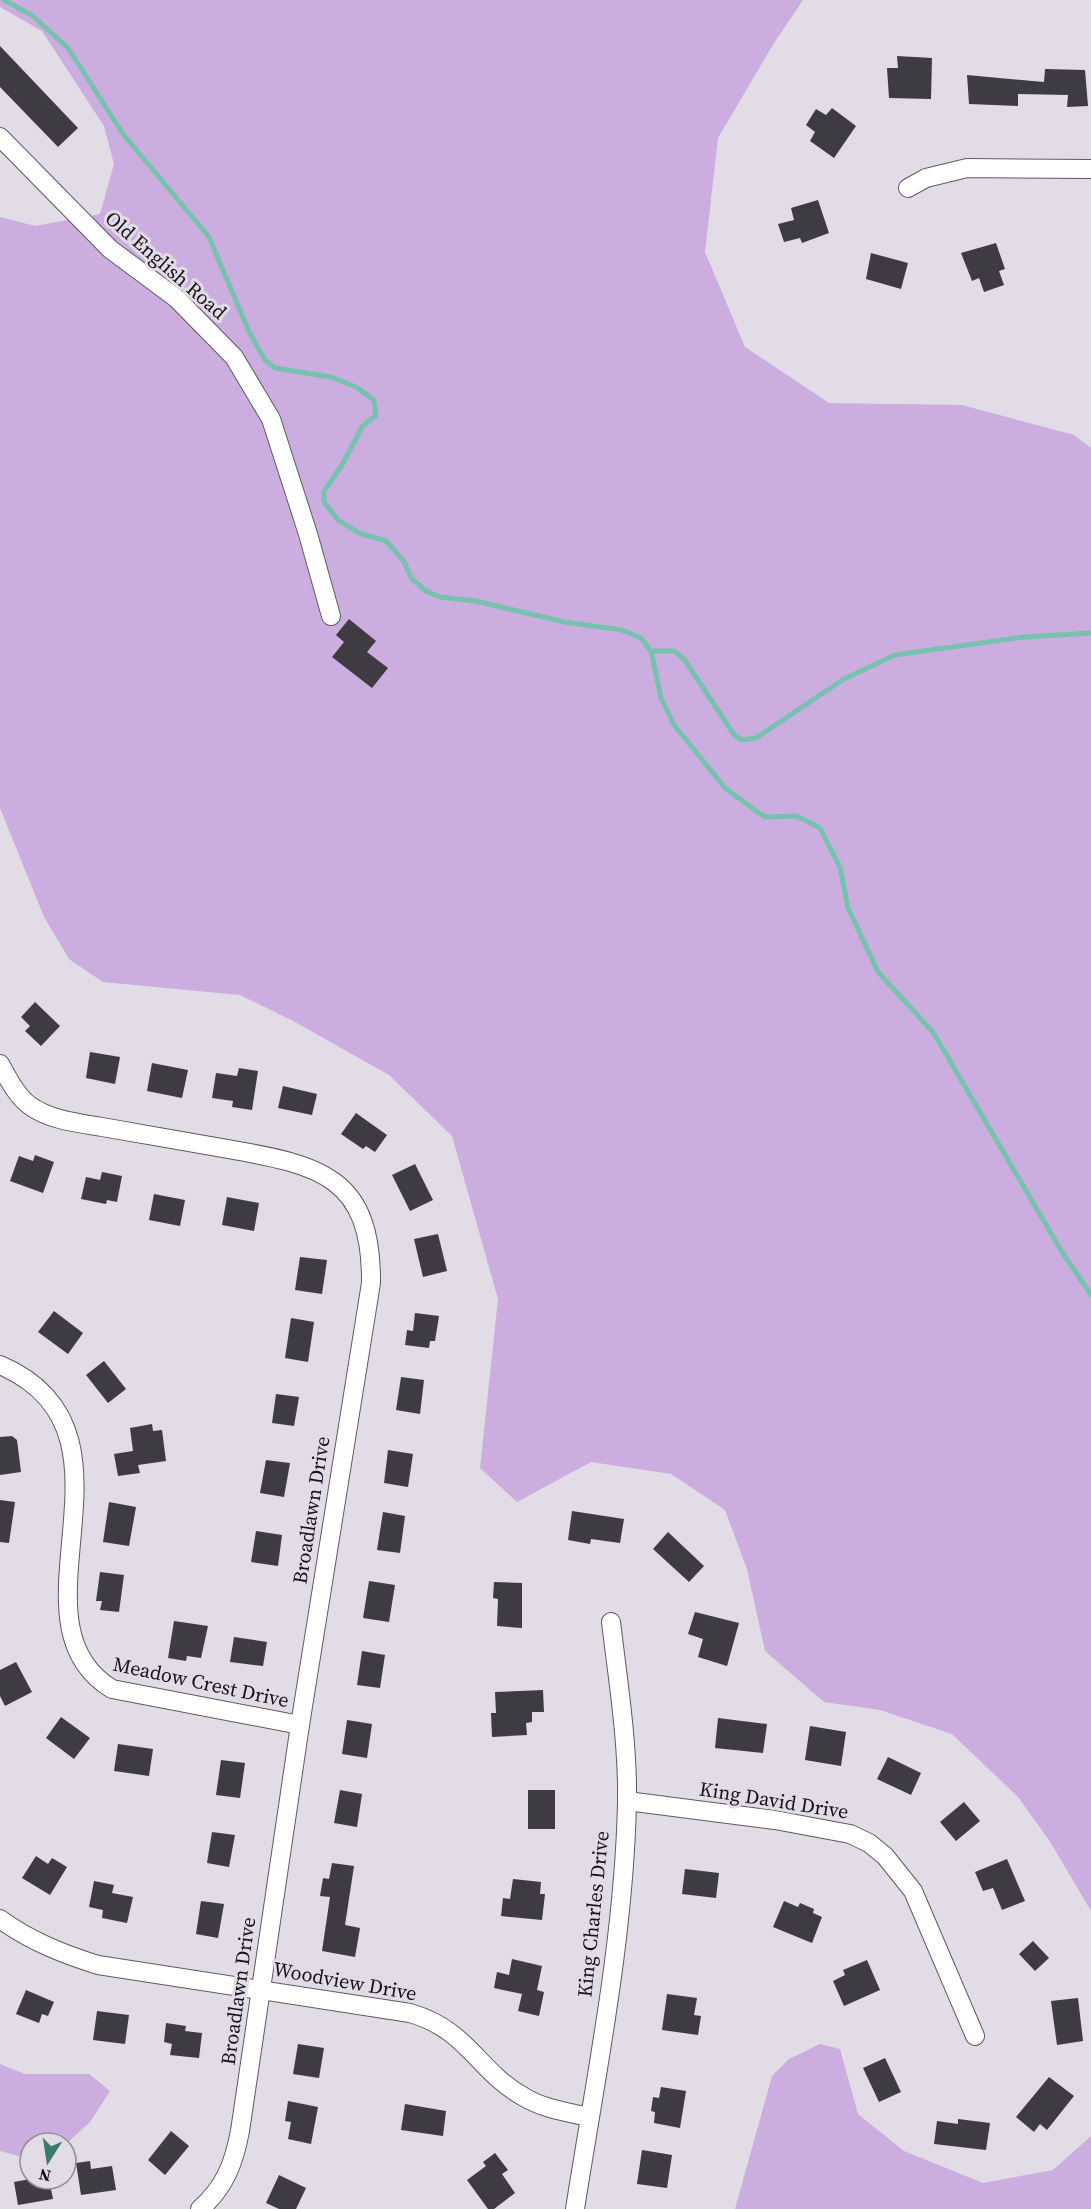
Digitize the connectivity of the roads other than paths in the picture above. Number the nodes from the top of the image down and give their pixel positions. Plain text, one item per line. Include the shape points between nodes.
1 (0, 136) edge
2 (1091, 169) edge
3 (908, 188) dead end
4 (331, 616) dead end
5 (0, 1064) edge
6 (0, 1365) edge
7 (50, 1583) dead end
8 (50, 1604) dead end
9 (610, 1622) dead end
10 (300, 1725) junction
11 (627, 1801) junction
12 (0, 1919) edge
13 (261, 1990) junction
14 (975, 2036) dead end
15 (590, 2117) junction
16 (200, 2209) edge
17 (575, 2209) edge

1 - 4 street, Old English Road via 110,249 176,298 234,357 271,419
2 - 3 street via 967,168 936,174
5 - 10 street, Broadlawn Drive via 27,1104 42,1113 265,1155 314,1168 347,1194 364,1225 371,1252 371,1283
6 - 7 street via 45,1395 58,1415 66,1468
8 - 10 street, Meadow Crest Drive via 67,1655 94,1681 132,1694
9 - 11 street, King Charles Drive
10 - 13 street, Broadlawn Drive
11 - 14 street, King David Drive via 832,1830 869,1843 913,1891
11 - 15 street, King Charles Drive via 616,1941
12 - 13 street, Woodview Drive via 19,1933 98,1965
13 - 15 street, Woodview Drive via 430,2019 454,2033 523,2097 549,2108
13 - 16 street, Broadlawn Drive via 235,2155 220,2187
15 - 17 street, King Charles Drive

